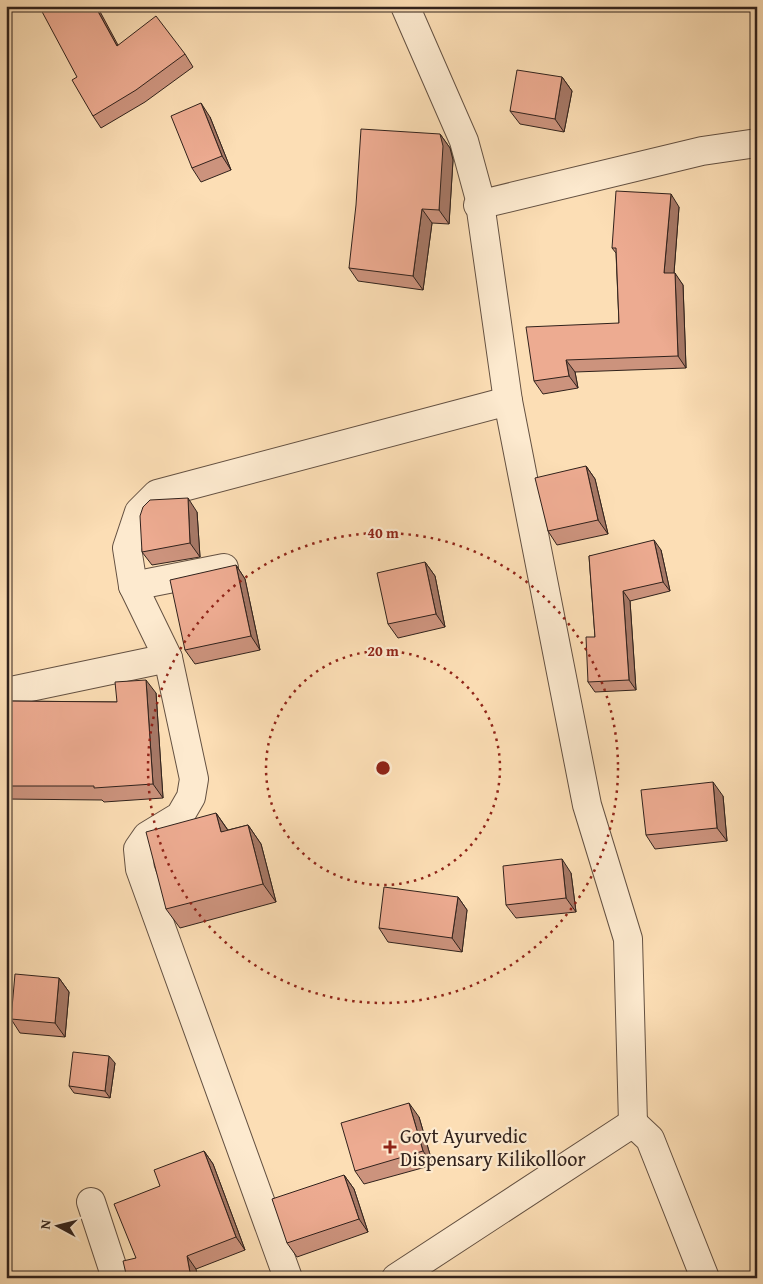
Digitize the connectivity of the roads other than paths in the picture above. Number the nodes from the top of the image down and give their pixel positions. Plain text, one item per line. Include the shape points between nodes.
1 (405, 6) edge
2 (757, 143) edge
3 (478, 205) junction
4 (508, 401) junction
5 (224, 568) edge
6 (133, 586) junction
7 (168, 658) junction
8 (11, 691) dead end
9 (633, 1123) junction
10 (91, 1202) dead end
11 (116, 1278) edge
12 (288, 1278) edge
13 (396, 1278) edge
14 (705, 1278) edge

1 - 3 street via 464,141 479,196
2 - 3 street via 702,151
3 - 4 street
4 - 6 street via 157,494 139,512 127,548
4 - 9 street via 587,805 628,939
5 - 6 street
6 - 7 street
7 - 8 street
7 - 12 street via 194,779 191,797 180,816 147,836 138,849 140,870
9 - 13 street
9 - 14 street via 650,1139
10 - 11 street

